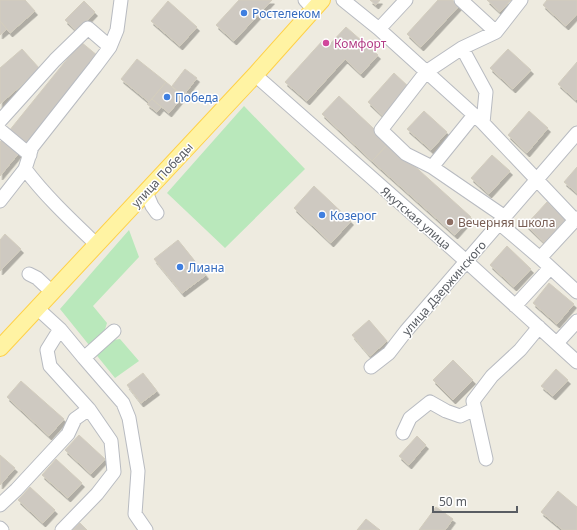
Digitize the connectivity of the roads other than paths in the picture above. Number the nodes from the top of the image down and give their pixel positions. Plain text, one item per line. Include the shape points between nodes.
1 (121, 0) edge
2 (343, 0) edge
3 (406, 0) edge
4 (461, 0) edge
5 (521, 0) edge
6 (314, 3) edge
7 (379, 29) junction
8 (496, 32) junction
9 (110, 47) junction
10 (462, 48) junction
11 (426, 72) junction
12 (255, 75) junction
13 (478, 119) junction
14 (0, 121) edge
15 (0, 130) edge
16 (577, 135) edge
17 (30, 155) junction
18 (432, 167) junction
19 (26, 169) junction
20 (537, 180) junction
21 (146, 192) junction
22 (0, 201) edge
23 (157, 213) dead end
24 (576, 219) edge
25 (502, 220) junction
26 (96, 245) junction
27 (540, 258) junction
28 (466, 261) junction
29 (550, 268) junction
30 (29, 274) dead end
31 (52, 292) junction
32 (577, 292) edge
33 (515, 306) junction
34 (37, 308) junction
35 (577, 321) edge
36 (539, 327) junction
37 (60, 328) junction
38 (114, 331) dead end
39 (557, 343) junction
40 (0, 348) edge
41 (84, 358) junction
42 (577, 362) edge
43 (371, 367) dead end
44 (89, 409) junction
45 (475, 409) junction
46 (403, 433) dead end
47 (486, 459) dead end
48 (0, 505) edge
49 (62, 530) edge
50 (146, 530) edge

1 - 9 street via 117,30
2 - 7 street
3 - 7 street
4 - 8 street
5 - 8 street
6 - 12 main road, улица Победы
7 - 11 street
8 - 10 street
9 - 14 street via 88,28
9 - 17 street via 32,147
10 - 11 street
10 - 13 street via 486,92
11 - 13 street
11 - 18 street via 381,130 406,154
12 - 21 main road, улица Победы
12 - 28 street, Якутская улица
13 - 18 street
13 - 20 street
15 - 17 street
16 - 20 street, улица Дзержинского
17 - 19 street
18 - 25 street
19 - 22 street
19 - 26 street via 62,212
20 - 24 street
20 - 25 street, улица Дзержинского
21 - 23 street
21 - 26 main road, улица Победы
24 - 27 street
25 - 27 street
25 - 28 street, улица Дзержинского
26 - 31 main road, улица Победы
27 - 29 street
28 - 33 street, Якутская улица
28 - 43 street, улица Дзержинского via 389,353
29 - 32 street
29 - 33 street
30 - 31 street
31 - 34 main road, улица Победы
33 - 36 street, Якутская улица
34 - 37 street
34 - 40 main road, улица Победы
35 - 39 street
36 - 39 street, Якутская улица
36 - 45 street via 520,350 492,376 473,401
37 - 41 street
37 - 44 street via 47,350 50,366
38 - 41 street
39 - 42 street, Якутская улица
41 - 50 street via 123,403 129,418 138,471 135,514
44 - 48 street via 75,419 68,434
44 - 49 street via 111,441 114,472 97,494
45 - 46 street via 460,416 430,402 410,418
45 - 47 street

